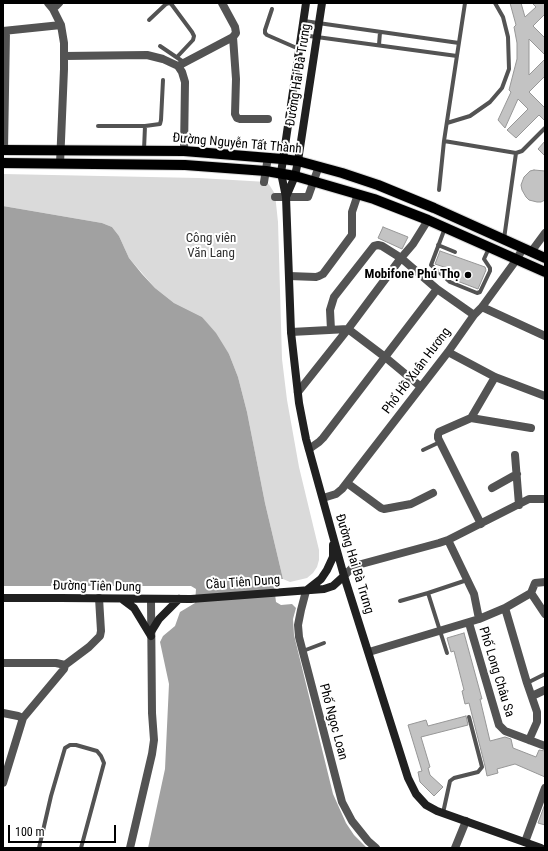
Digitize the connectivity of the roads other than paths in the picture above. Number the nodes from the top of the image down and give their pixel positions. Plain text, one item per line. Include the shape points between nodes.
1 (170, 3) edge
2 (222, 3) edge
3 (306, 3) edge
4 (322, 3) edge
5 (465, 3) edge
6 (494, 3) edge
7 (53, 5) edge
8 (272, 9) dead end
9 (149, 20) dead end
10 (304, 22) junction
11 (319, 24) junction
12 (61, 26) junction
13 (4, 31) edge
14 (380, 32) junction
15 (302, 35) junction
16 (317, 36) junction
17 (233, 37) junction
18 (459, 43) junction
19 (378, 45) junction
20 (160, 46) dead end
21 (300, 49) junction
22 (64, 56) junction
23 (457, 56) junction
24 (177, 58) junction
25 (181, 64) junction
26 (163, 80) dead end
27 (268, 119) dead end
28 (447, 123) junction
29 (98, 126) dead end
30 (145, 126) junction
31 (545, 128) edge
32 (444, 141) junction
33 (4, 150) edge
34 (60, 150) junction
35 (144, 151) junction
36 (184, 151) junction
37 (516, 153) junction
38 (268, 157) junction
39 (282, 158) junction
40 (298, 161) junction
41 (3, 163) edge
42 (60, 164) junction
43 (318, 166) junction
44 (266, 171) junction
45 (281, 173) junction
46 (296, 176) junction
47 (314, 180) junction
48 (264, 182) dead end
49 (439, 190) dead end
50 (358, 194) junction
51 (275, 197) dead end
52 (286, 197) junction
53 (428, 220) junction
54 (445, 228) junction
55 (545, 233) edge
56 (504, 240) junction
57 (438, 245) junction
58 (489, 247) junction
59 (527, 250) junction
60 (455, 252) dead end
61 (401, 258) junction
62 (545, 258) edge
63 (517, 259) junction
64 (545, 272) edge
65 (289, 276) junction
66 (437, 289) junction
67 (482, 307) junction
68 (474, 315) junction
69 (348, 329) junction
70 (331, 330) junction
71 (291, 332) junction
72 (545, 336) edge
73 (448, 352) junction
74 (385, 357) junction
75 (494, 377) junction
76 (421, 387) junction
77 (298, 392) junction
78 (545, 396) edge
79 (471, 418) junction
80 (531, 428) dead end
81 (440, 442) junction
82 (309, 449) junction
83 (423, 450) dead end
84 (515, 455) dead end
85 (517, 474) junction
86 (347, 483) junction
87 (492, 488) dead end
88 (433, 493) dead end
89 (323, 498) junction
90 (545, 499) edge
91 (519, 505) junction
92 (481, 524) junction
93 (332, 533) junction
94 (448, 540) junction
95 (344, 576) junction
96 (467, 580) junction
97 (545, 582) edge
98 (306, 591) junction
99 (428, 593) junction
100 (531, 593) junction
101 (3, 598) edge
102 (99, 598) junction
103 (122, 599) junction
104 (179, 599) junction
105 (191, 599) joint
106 (151, 600) junction
107 (400, 601) dead end
108 (505, 608) junction
109 (545, 614) edge
110 (479, 619) junction
111 (468, 623) junction
112 (440, 632) junction
113 (151, 634) junction
114 (324, 643) dead end
115 (303, 651) junction
116 (369, 652) junction
117 (447, 653) dead end
118 (3, 663) edge
119 (65, 665) junction
120 (545, 674) edge
121 (527, 683) junction
122 (545, 690) edge
123 (532, 696) junction
124 (3, 714) edge
125 (469, 717) dead end
126 (23, 718) junction
127 (529, 740) junction
128 (545, 746) edge
129 (3, 783) edge
130 (545, 788) edge
131 (443, 813) junction
132 (466, 822) junction
133 (526, 842) junction
134 (39, 848) edge
135 (82, 848) edge
136 (130, 848) edge
137 (376, 848) edge
138 (455, 848) edge
139 (541, 848) edge

1 - 9 lane
1 - 24 lane via 194,36
2 - 17 street via 235,27 236,33
3 - 10 street, Đường Hai Bà Trưng
4 - 11 street, Đường Hai Bà Trưng
5 - 18 lane
6 - 28 lane via 503,17 508,37 509,68 502,88 490,102 470,116
7 - 12 street
8 - 21 lane via 265,33
10 - 11 lane
10 - 15 street, Đường Hai Bà Trưng
11 - 14 lane
11 - 16 street, Đường Hai Bà Trưng
12 - 13 street
12 - 22 street
13 - 33 street
14 - 18 lane
14 - 19 lane
15 - 16 lane
15 - 21 street, Đường Hai Bà Trưng
16 - 19 lane
16 - 40 street, Đường Hai Bà Trưng
17 - 25 street
17 - 27 street via 235,114 240,119
18 - 23 lane
19 - 23 lane
20 - 24 lane
21 - 39 street, Đường Hai Bà Trưng
22 - 25 street via 147,55
22 - 34 street
23 - 28 lane
24 - 25 lane
25 - 36 street via 185,82
26 - 30 lane via 162,120 160,124
28 - 32 lane
29 - 30 lane
30 - 35 lane
31 - 37 lane
32 - 37 lane
32 - 49 lane
33 - 34 main road, Đường Nguyễn Tất Thành
34 - 35 main road, Đường Nguyễn Tất Thành
34 - 42 street
35 - 36 main road, Đường Nguyễn Tất Thành
36 - 38 main road, Đường Nguyễn Tất Thành
37 - 56 lane
38 - 39 main road, Đường Nguyễn Tất Thành
38 - 44 street
39 - 40 main road, Đường Nguyễn Tất Thành
39 - 45 street, Đường Hai Bà Trưng
40 - 43 main road, Đường Nguyễn Tất Thành
40 - 46 street, Đường Hai Bà Trưng
41 - 42 main road, Đường Nguyễn Tất Thành
42 - 44 main road, Đường Nguyễn Tất Thành via 184,165
43 - 47 street
43 - 56 main road, Đường Nguyễn Tất Thành via 378,185
44 - 45 main road, Đường Nguyễn Tất Thành
44 - 48 street
45 - 46 main road, Đường Nguyễn Tất Thành
45 - 52 street, Đường Hai Bà Trưng
46 - 47 main road, Đường Nguyễn Tất Thành
46 - 52 street, Đường Hai Bà Trưng
47 - 50 main road, Đường Nguyễn Tất Thành
47 - 52 street via 308,197
50 - 53 main road, Đường Nguyễn Tất Thành
50 - 65 street via 352,212 352,235 323,274 316,277
51 - 52 street
52 - 65 street, Đường Hai Bà Trưng
53 - 54 main road, Đường Nguyễn Tất Thành
53 - 61 street
54 - 57 lane
54 - 58 main road, Đường Nguyễn Tất Thành
55 - 59 street, Phố Hồ Xuân Hương
56 - 59 main road, Đường Nguyễn Tất Thành
57 - 58 lane via 431,265 450,282 477,293 480,292 490,271 484,260
57 - 60 lane
58 - 63 main road, Đường Nguyễn Tất Thành
59 - 62 main road, Đường Nguyễn Tất Thành
59 - 63 street, Phố Hồ Xuân Hương
61 - 66 street
61 - 69 street
61 - 70 street via 382,246 374,246 334,297 330,310
63 - 64 main road, Đường Nguyễn Tất Thành
63 - 67 street, Phố Hồ Xuân Hương
65 - 71 street, Đường Hai Bà Trưng
66 - 68 street
66 - 74 street
67 - 68 street, Phố Hồ Xuân Hương
67 - 72 street
68 - 73 street, Phố Hồ Xuân Hương
69 - 70 street
69 - 74 street
69 - 77 street
70 - 71 street
71 - 77 street, Đường Hai Bà Trưng
73 - 75 street
73 - 76 street, Phố Hồ Xuân Hương
74 - 76 street
74 - 82 street via 323,438
75 - 78 street
75 - 79 street
76 - 86 street, Phố Hồ Xuân Hương
77 - 82 street, Đường Hai Bà Trưng
79 - 80 street
79 - 81 street via 439,432
81 - 83 lane
81 - 92 street
82 - 89 street, Đường Hai Bà Trưng
84 - 85 street
85 - 87 street
85 - 91 street
86 - 88 street via 384,509 411,504
86 - 89 street, Phố Hồ Xuân Hương via 336,494
89 - 93 street, Đường Hai Bà Trưng
90 - 91 street via 529,499
91 - 92 street
92 - 94 street
93 - 95 street, Đường Hai Bà Trưng
93 - 98 street via 332,560 323,576
94 - 95 street via 354,566
94 - 96 street
95 - 98 street via 333,586
95 - 116 street, Đường Hai Bà Trưng
96 - 99 lane
96 - 110 street via 474,594
97 - 100 street via 535,583
98 - 105 street, Cầu Tiên Dung
98 - 115 street, Phố Ngọc Loan via 298,625
99 - 107 lane
99 - 112 lane
100 - 108 street
100 - 109 street
101 - 102 street, Đường Tiên Dung
102 - 103 street, Đường Tiên Dung
102 - 119 street via 100,636
103 - 106 street, Đường Tiên Dung
103 - 113 street via 134,608
104 - 105 street, Đường Tiên Dung
104 - 106 street, Đường Tiên Dung
104 - 113 street via 159,619
106 - 113 street
108 - 110 street
108 - 121 street
110 - 111 street
111 - 112 street
111 - 127 street, Phố Long Châu Sa via 499,725 505,731
112 - 116 street
112 - 117 lane
113 - 136 street via 154,740
114 - 115 lane
115 - 137 street, Phố Ngọc Loan via 342,802 352,821
116 - 131 street, Đường Hai Bà Trưng via 414,792 426,805
118 - 119 street
119 - 126 street
120 - 121 lane
121 - 123 street
122 - 123 street
123 - 127 street via 537,722
124 - 126 street
125 - 131 lane via 482,767 478,772 450,781
126 - 129 street
127 - 128 street, Phố Long Châu Sa
130 - 133 street
131 - 132 street, Đường Hai Bà Trưng
132 - 133 street, Đường Hai Bà Trưng
132 - 138 street
133 - 139 street, Đường Hai Bà Trưng
134 - 135 lane via 65,748 70,745 97,751 104,763

